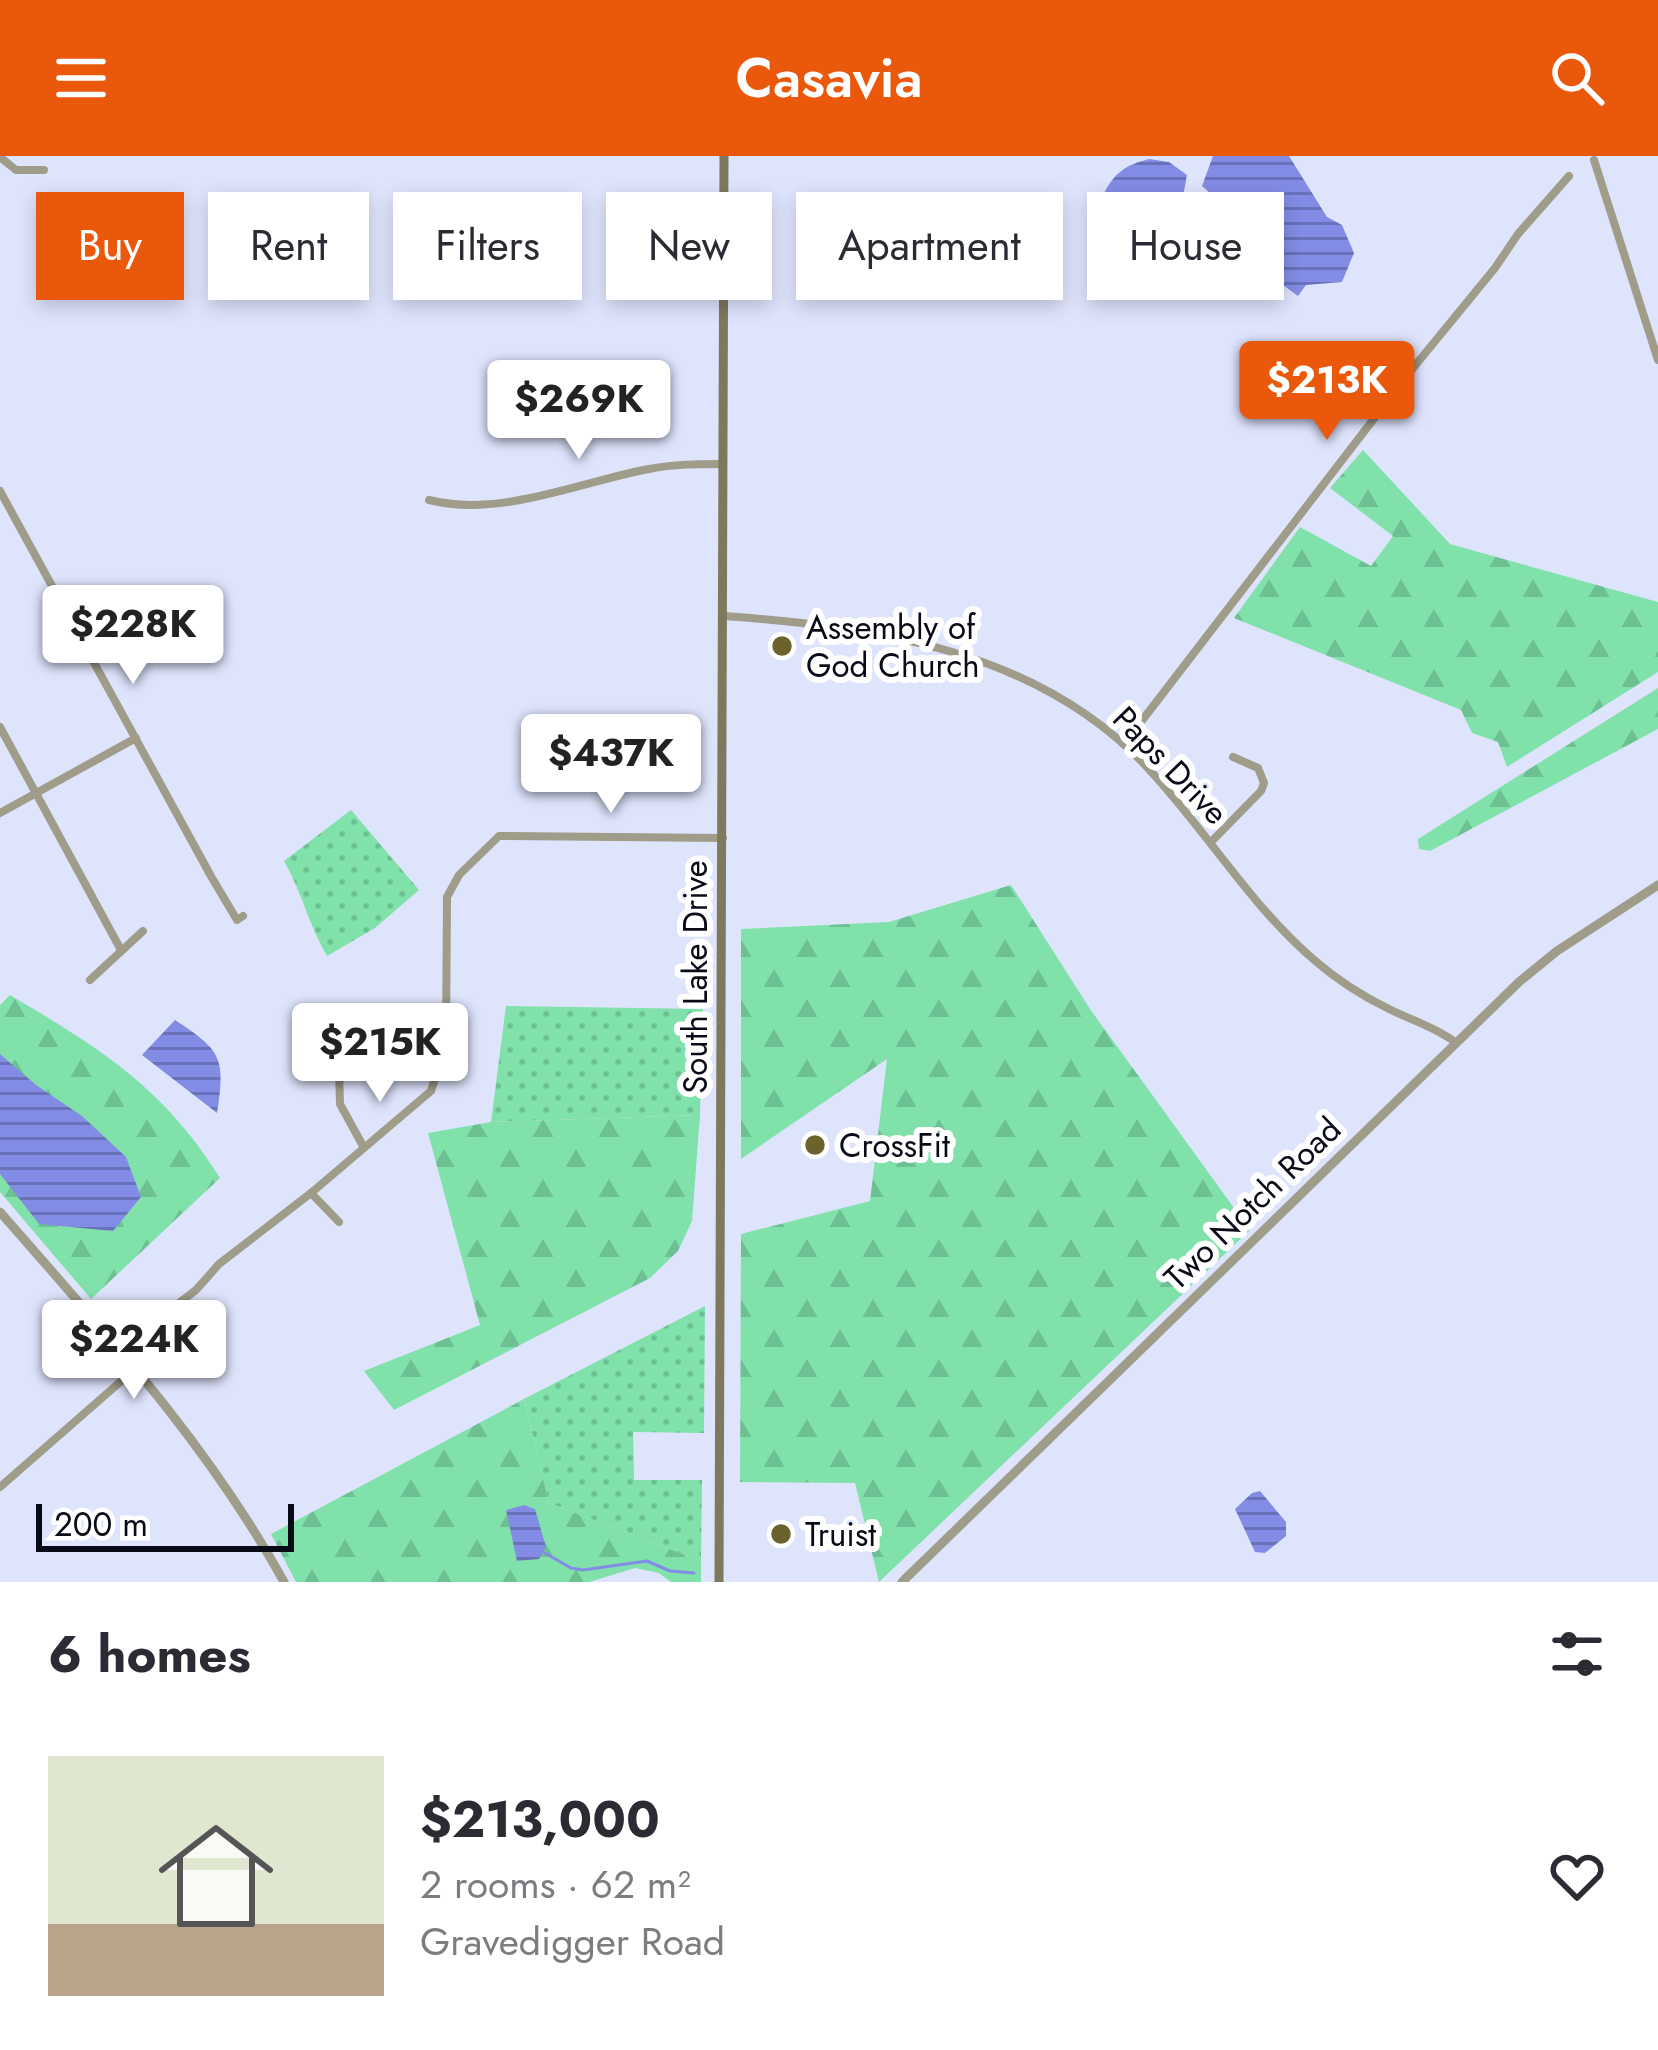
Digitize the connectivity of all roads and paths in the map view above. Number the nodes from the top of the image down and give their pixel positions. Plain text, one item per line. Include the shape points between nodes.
1 (724, 156) edge
2 (0, 157) edge
3 (1594, 160) dead end
4 (44, 170) dead end
5 (1569, 176) dead end
6 (1658, 360) edge
7 (725, 464) junction
8 (0, 491) edge
9 (430, 500) dead end
10 (724, 616) junction
11 (0, 727) edge
12 (136, 737) junction
13 (1124, 744) junction
14 (1234, 757) dead end
15 (36, 793) junction
16 (0, 813) edge
17 (723, 838) junction
18 (1212, 841) junction
19 (1658, 885) edge
20 (243, 916) dead end
21 (143, 931) dead end
22 (121, 950) junction
23 (90, 980) dead end
24 (1455, 1042) junction
25 (339, 1071) dead end
26 (363, 1146) junction
27 (311, 1193) junction
28 (0, 1212) edge
29 (339, 1222) dead end
30 (145, 1329) dead end
31 (134, 1369) junction
32 (0, 1487) edge
33 (284, 1582) edge
34 (719, 1582) edge
35 (902, 1582) edge

1 - 7 main road, South Lake Drive
2 - 4 street via 16,170
3 - 6 street
5 - 13 street
7 - 9 street via 650,469 474,504
7 - 10 main road, South Lake Drive
8 - 12 street
10 - 13 street, Paps Drive via 910,641 985,660 1044,686
10 - 17 main road, South Lake Drive
11 - 15 street
12 - 15 street
12 - 20 street via 220,892 237,920
13 - 18 street, Paps Drive
14 - 18 street via 1258,768 1264,783
15 - 16 street
15 - 22 street
17 - 26 street via 499,836 448,897 446,1044 431,1091
17 - 34 main road, South Lake Drive
18 - 24 street, Paps Drive via 1322,967
19 - 24 street, Two Notch Road via 1556,951
21 - 22 street
22 - 23 street
24 - 35 street, Two Notch Road
25 - 26 street via 340,1104
26 - 27 street
27 - 29 street
27 - 30 street
28 - 31 street
31 - 32 street
31 - 33 street via 191,1435

